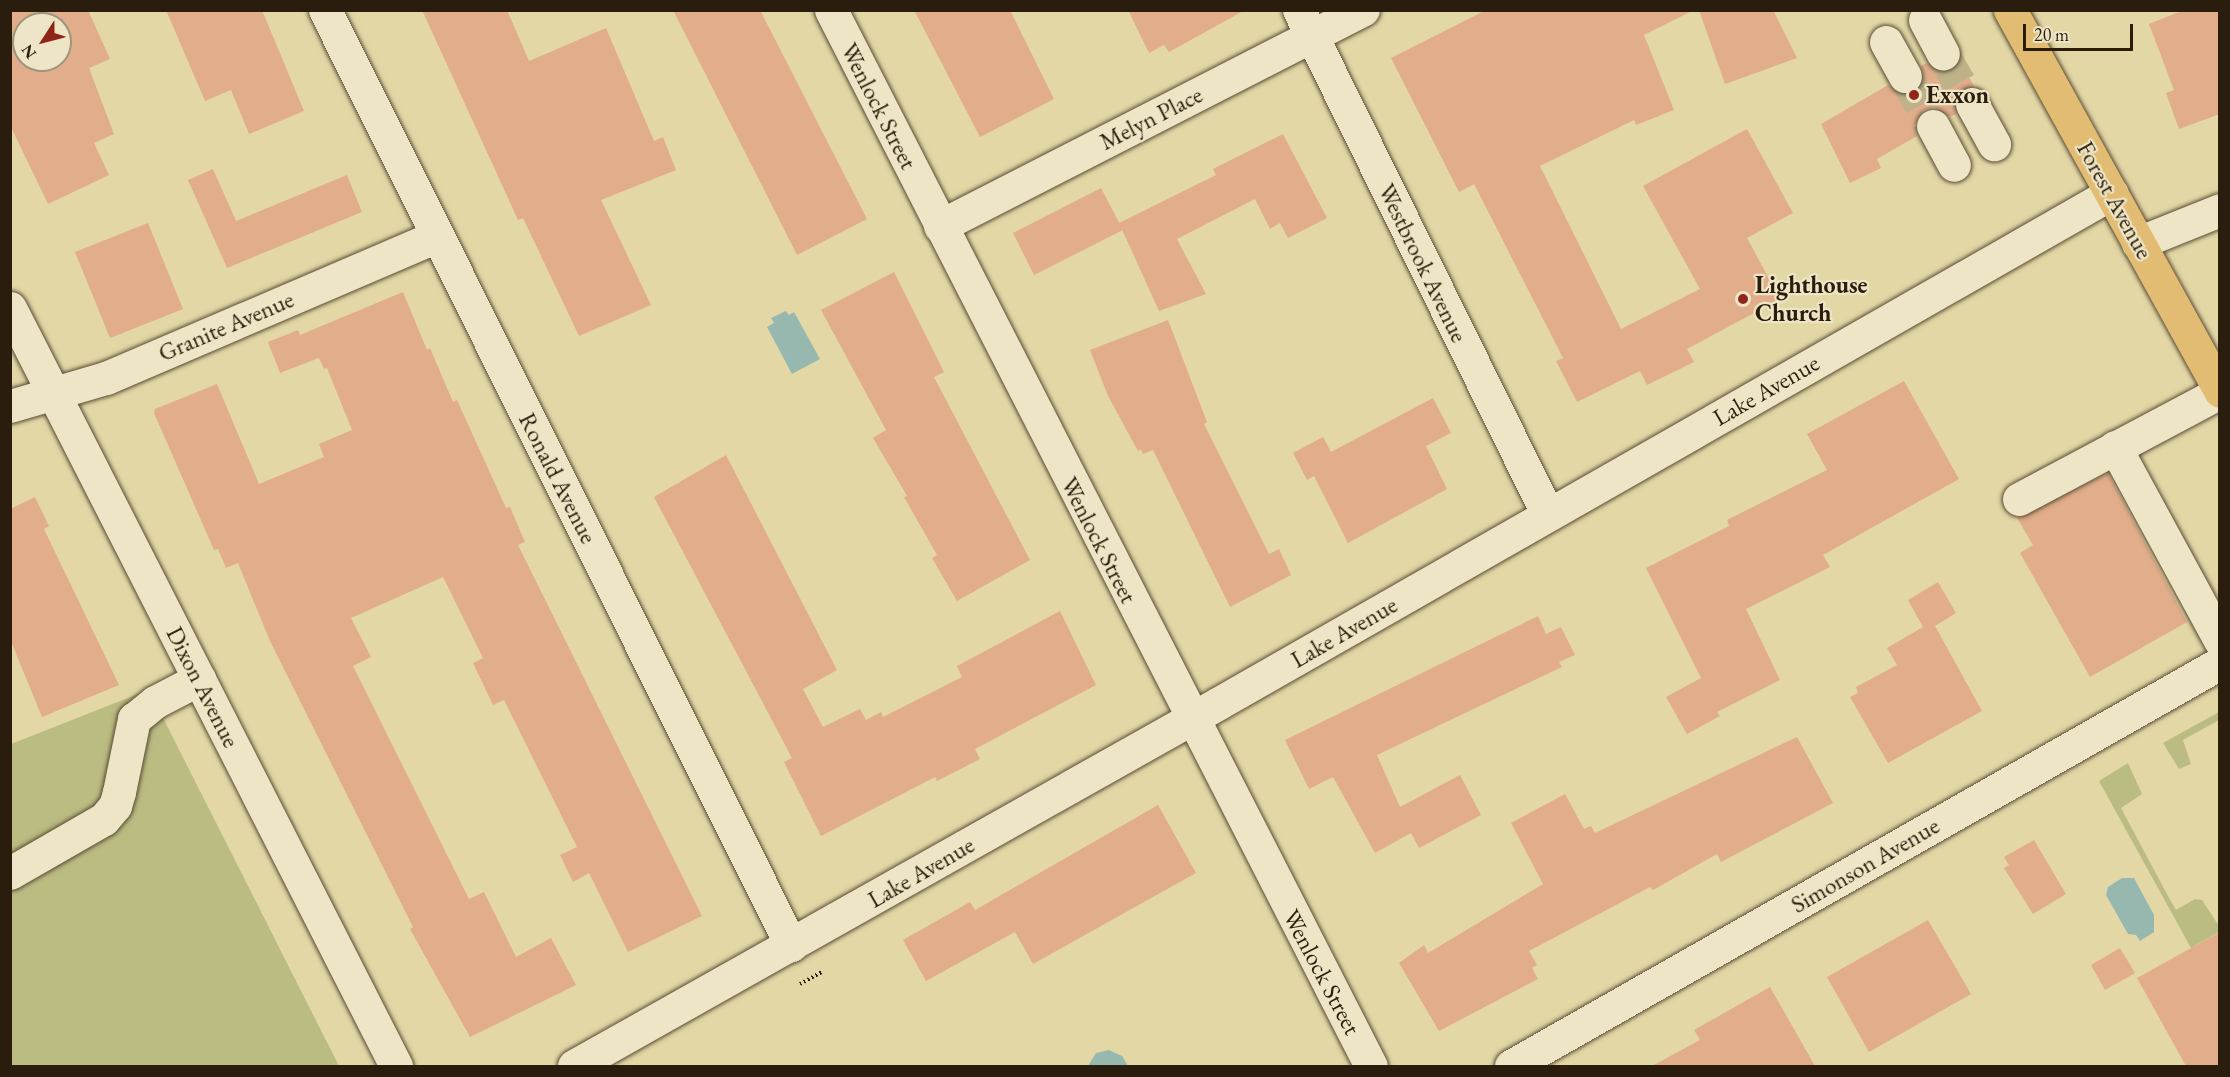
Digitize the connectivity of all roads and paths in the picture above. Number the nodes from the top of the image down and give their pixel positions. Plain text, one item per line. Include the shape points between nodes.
1 (325, 10) edge
2 (831, 10) edge
3 (1363, 10) edge
4 (2010, 10) edge
5 (1925, 20) dead end
6 (1305, 24) edge
7 (1886, 42) dead end
8 (1944, 54) tunnel mouth
9 (1905, 75) tunnel mouth
10 (1972, 104) tunnel mouth
11 (1933, 126) tunnel mouth
12 (1994, 144) dead end
13 (1954, 165) dead end
14 (2112, 193) junction
15 (2220, 210) edge
16 (940, 226) junction
17 (437, 236) junction
18 (2138, 243) junction
19 (10, 308) edge
20 (2220, 392) edge
21 (54, 394) junction
22 (10, 406) edge
23 (2115, 447) junction
24 (2019, 499) dead end
25 (1548, 514) junction
26 (2220, 640) edge
27 (2220, 663) edge
28 (199, 679) junction
29 (1190, 719) junction
30 (10, 873) edge
31 (791, 945) junction
32 (824, 971) dead end
33 (800, 984) dead end
34 (396, 1066) edge
35 (574, 1066) edge
36 (1371, 1066) edge
37 (1511, 1066) edge

1 - 17 street, Ronald Avenue
2 - 16 street, Wenlock Street
3 - 6 street, Melyn Place
4 - 14 main road, Forest Avenue
5 - 8 street
6 - 16 street, Melyn Place
6 - 25 street, Westbrook Avenue
7 - 9 street
10 - 12 street
11 - 13 street
14 - 18 main road, Forest Avenue
14 - 25 street, Lake Avenue
15 - 18 street
16 - 29 street, Wenlock Street
17 - 21 street, Granite Avenue via 106,378
17 - 31 street, Ronald Avenue
18 - 20 main road, Forest Avenue
19 - 21 street, Dixon Avenue
20 - 23 street
21 - 22 street, Granite Avenue
21 - 28 street, Dixon Avenue
23 - 24 street
23 - 26 street
25 - 29 street, Lake Avenue
27 - 37 street, Simonson Avenue
28 - 30 street via 155,702 134,719 117,799 104,819
28 - 34 street, Dixon Avenue
29 - 31 street, Lake Avenue
29 - 36 street, Wenlock Street
31 - 35 street, Lake Avenue
32 - 33 path

